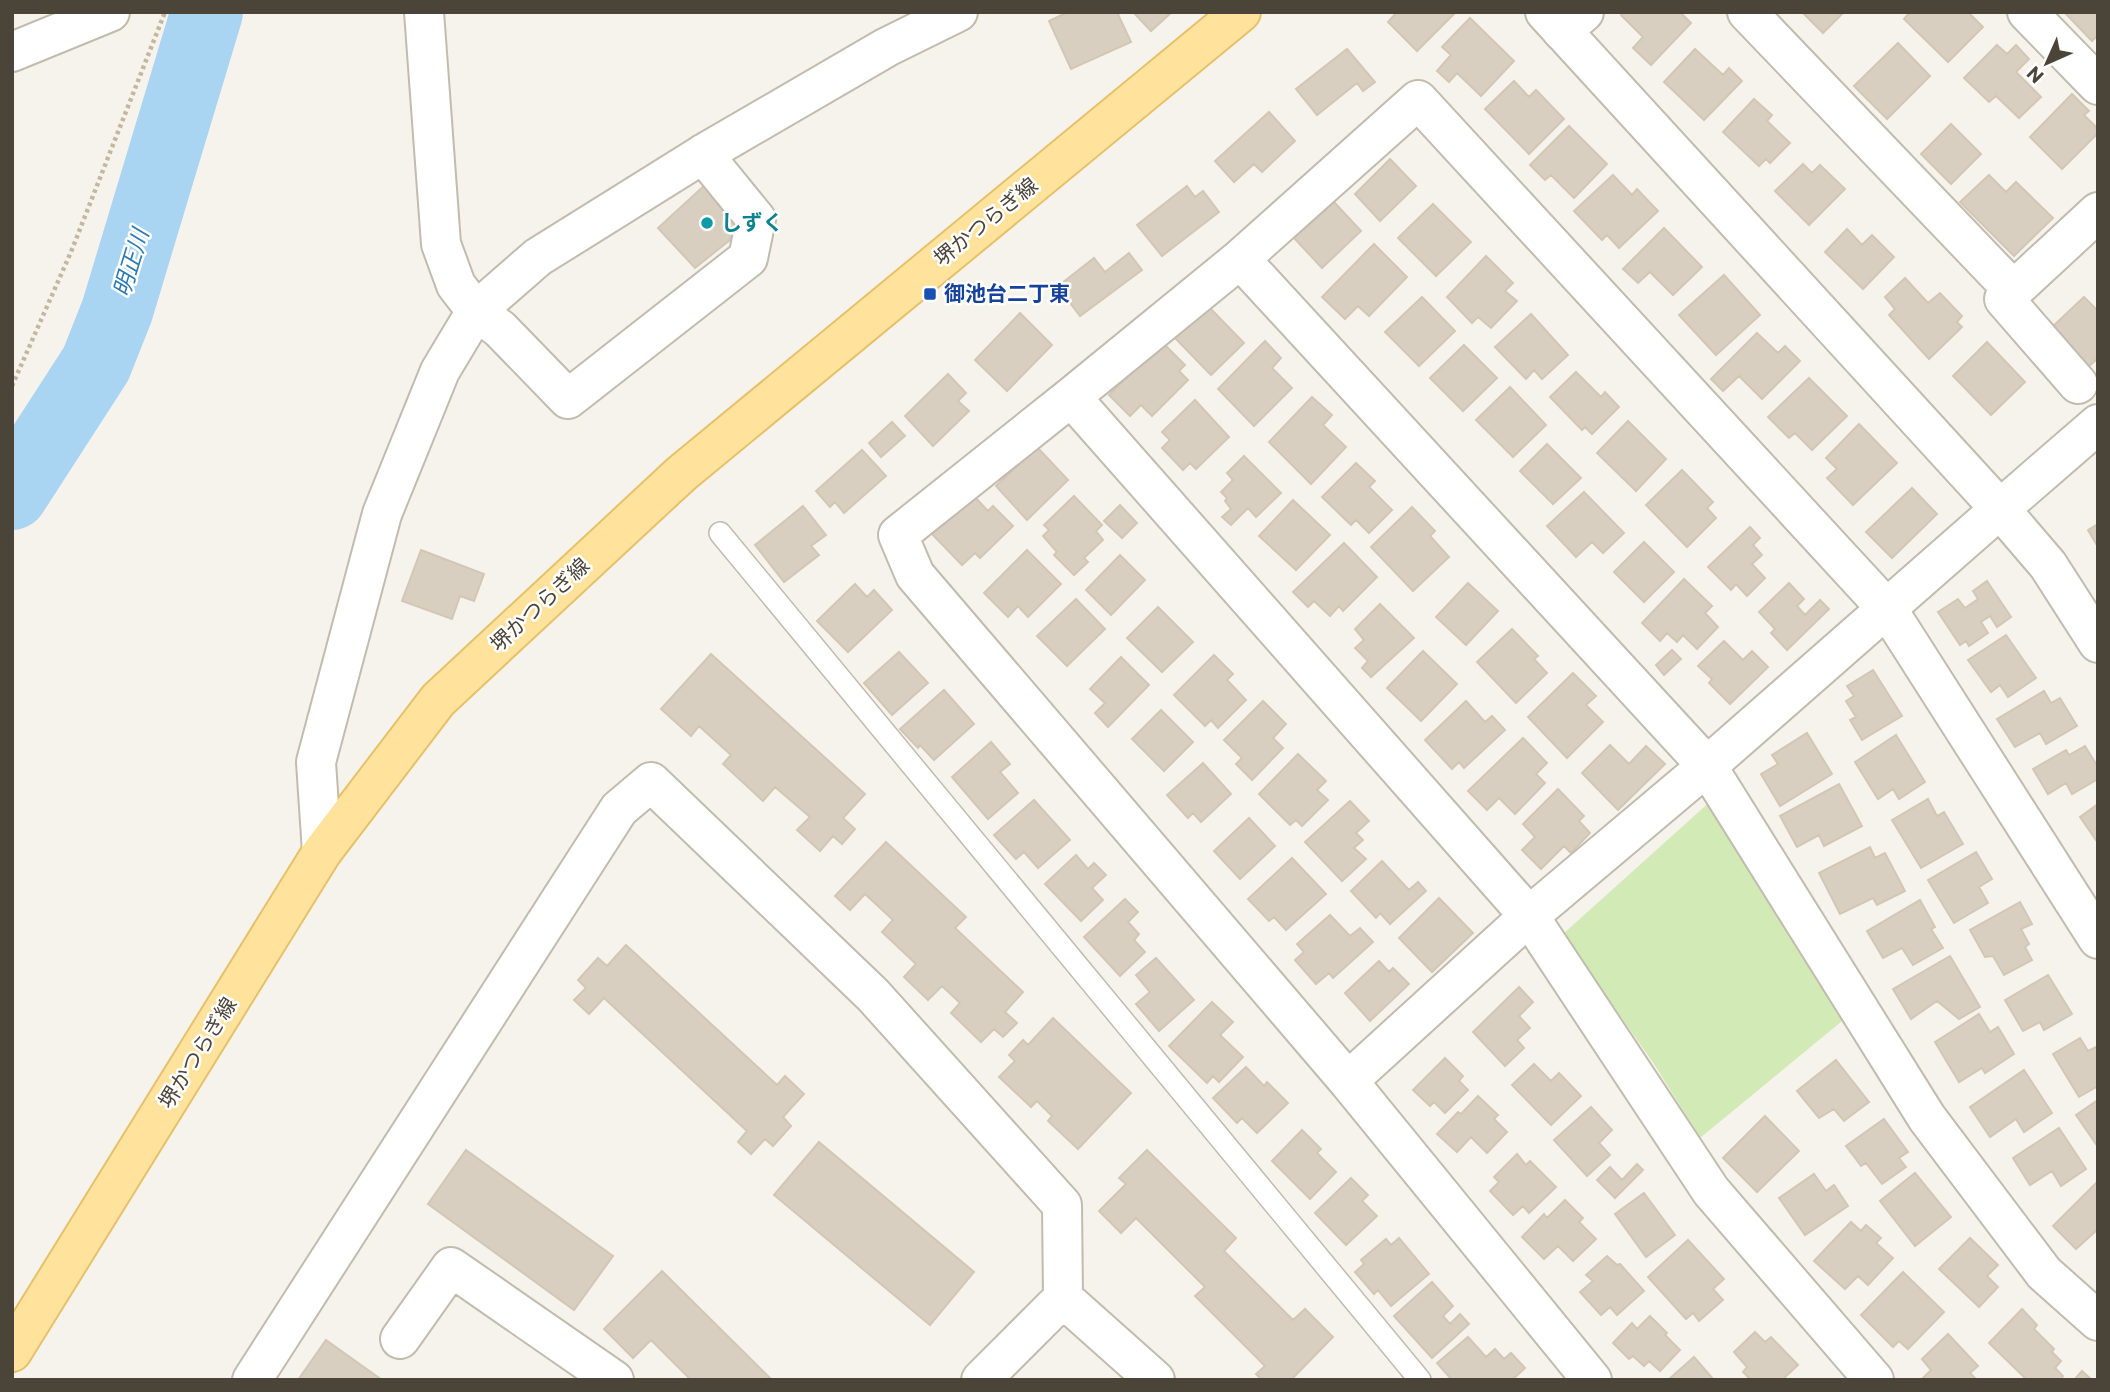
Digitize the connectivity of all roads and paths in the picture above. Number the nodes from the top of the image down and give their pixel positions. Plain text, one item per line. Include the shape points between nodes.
1 (110, 12) edge
2 (165, 12) edge
3 (424, 12) edge
4 (958, 12) edge
5 (1241, 12) edge
6 (1747, 12) edge
7 (2027, 12) edge
8 (1563, 19) edge
9 (12, 52) edge
10 (2098, 85) edge
11 (703, 154) junction
12 (2098, 212) edge
13 (1240, 259) junction
14 (2013, 290) junction
15 (476, 311) junction
16 (2078, 384) dead end
17 (12, 386) edge
18 (1071, 397) junction
19 (2097, 427) edge
20 (2000, 509) junction
21 (719, 533) dead end
22 (1888, 610) junction
23 (2098, 643) edge
24 (1707, 766) junction
25 (323, 852) junction
26 (1529, 916) junction
27 (2098, 939) edge
28 (1348, 1081) junction
29 (1063, 1298) junction
30 (2098, 1321) edge
31 (400, 1339) dead end
32 (12, 1352) edge
33 (252, 1380) edge
34 (614, 1380) edge
35 (981, 1380) edge
36 (1155, 1380) edge
37 (1420, 1380) edge
38 (1592, 1380) edge
39 (1874, 1380) edge

1 - 9 street
2 - 17 path via 71,252
3 - 15 street via 441,244 456,285
4 - 11 street via 887,47
5 - 25 main road, 堺かつらぎ線 via 671,484 438,699
6 - 14 street
7 - 10 street
8 - 20 street
11 - 15 street via 538,257
11 - 15 street via 756,219 748,258 568,399 500,329
12 - 14 street
13 - 18 street
13 - 22 street via 1418,100
13 - 24 street
14 - 16 street via 2004,299
15 - 25 street via 440,370 382,514 316,762
18 - 26 street
18 - 28 street via 898,535 915,575
19 - 20 street
20 - 22 street
20 - 23 street via 2048,565
21 - 37 lane
22 - 24 street
22 - 27 street
24 - 26 street
24 - 30 street via 1927,1118 2044,1273
25 - 32 main road, 堺かつらぎ線
26 - 28 street
26 - 39 street via 1711,1191
28 - 38 street
29 - 33 street via 1062,1205 873,995 651,782 619,810
29 - 35 street
29 - 36 street
31 - 34 street via 451,1267

